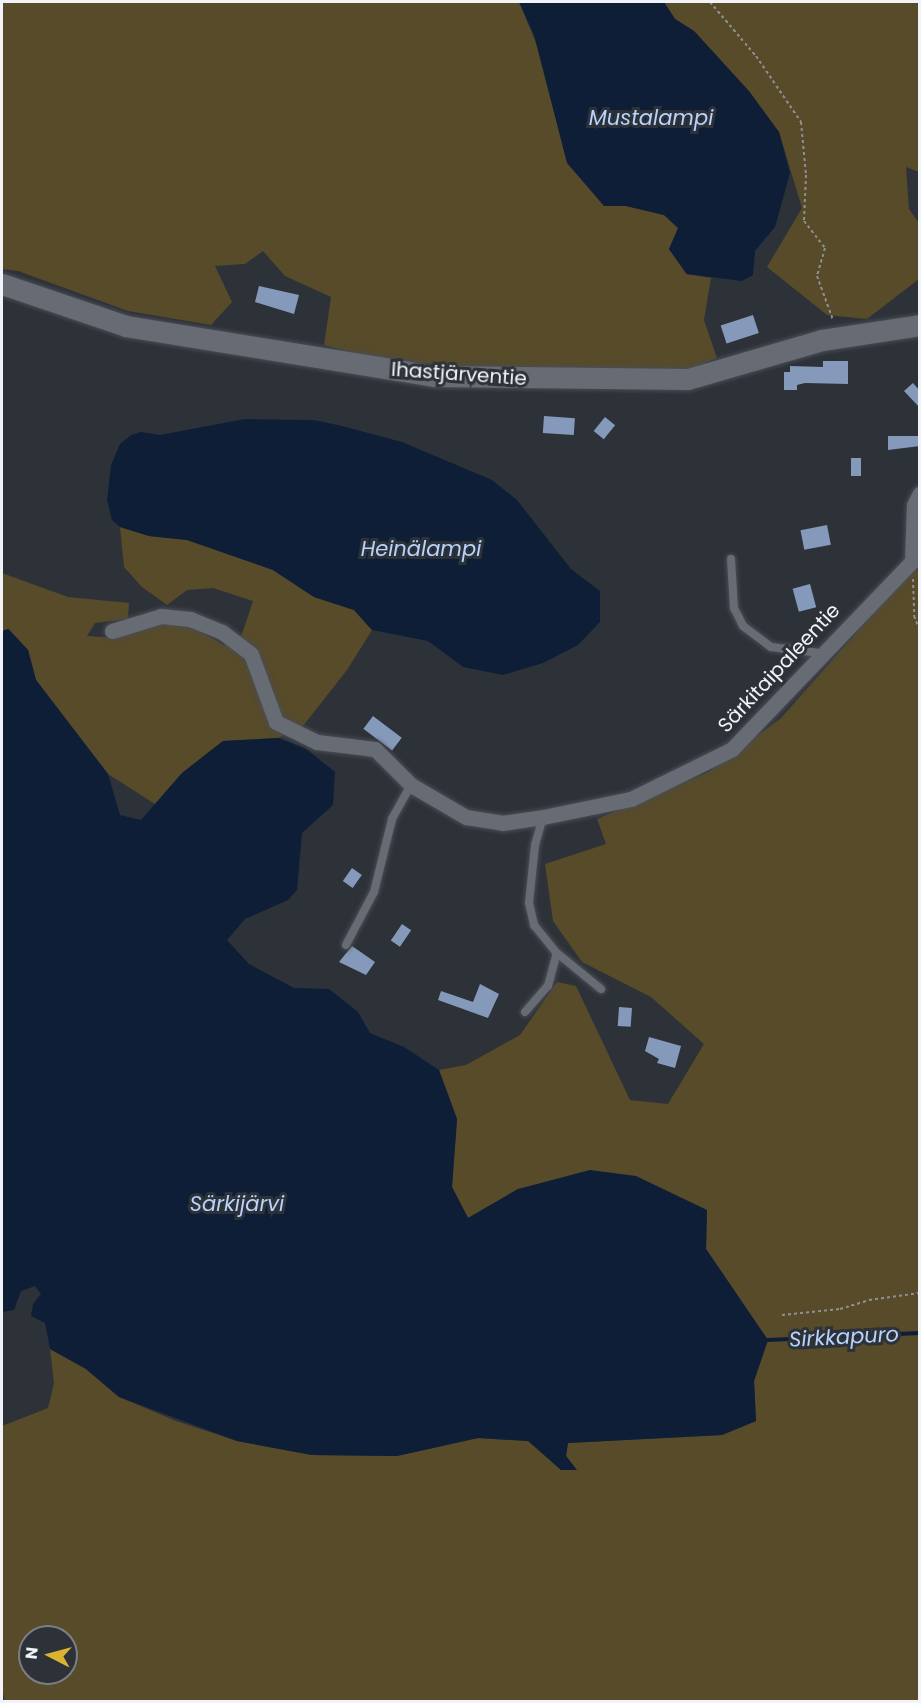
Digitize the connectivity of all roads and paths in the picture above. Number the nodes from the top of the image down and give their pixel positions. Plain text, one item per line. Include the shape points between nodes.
1 (711, 2) edge
2 (2, 284) edge
3 (920, 325) edge
4 (839, 338) junction
5 (920, 493) edge
6 (732, 559) dead end
7 (912, 561) junction
8 (112, 631) dead end
9 (920, 631) edge
10 (820, 653) junction
11 (411, 785) junction
12 (543, 818) junction
13 (346, 945) dead end
14 (557, 953) junction
15 (601, 989) dead end
16 (525, 1012) dead end
17 (920, 1293) edge
18 (782, 1315) dead end

1 - 4 path via 756,56 801,122 806,175 804,221 825,248 817,276
2 - 4 street, Ihastjärventie via 126,326 434,376 688,379
3 - 4 street, Ihastjärventie
5 - 7 street via 914,505
6 - 10 lane via 734,608 744,626 771,647
7 - 9 path via 914,616
7 - 10 street, Särkitaipaleentie
8 - 11 street, Särkitaipaleentie via 160,616 190,619 222,632 251,654 276,722 317,742 375,749
10 - 12 street, Särkitaipaleentie via 732,749 632,799
11 - 12 street, Särkitaipaleentie via 466,817 502,822
11 - 13 lane via 392,819 374,892
12 - 14 lane via 535,845 529,903 534,925
14 - 15 lane
14 - 16 lane via 548,986
17 - 18 path via 869,1300 840,1309

